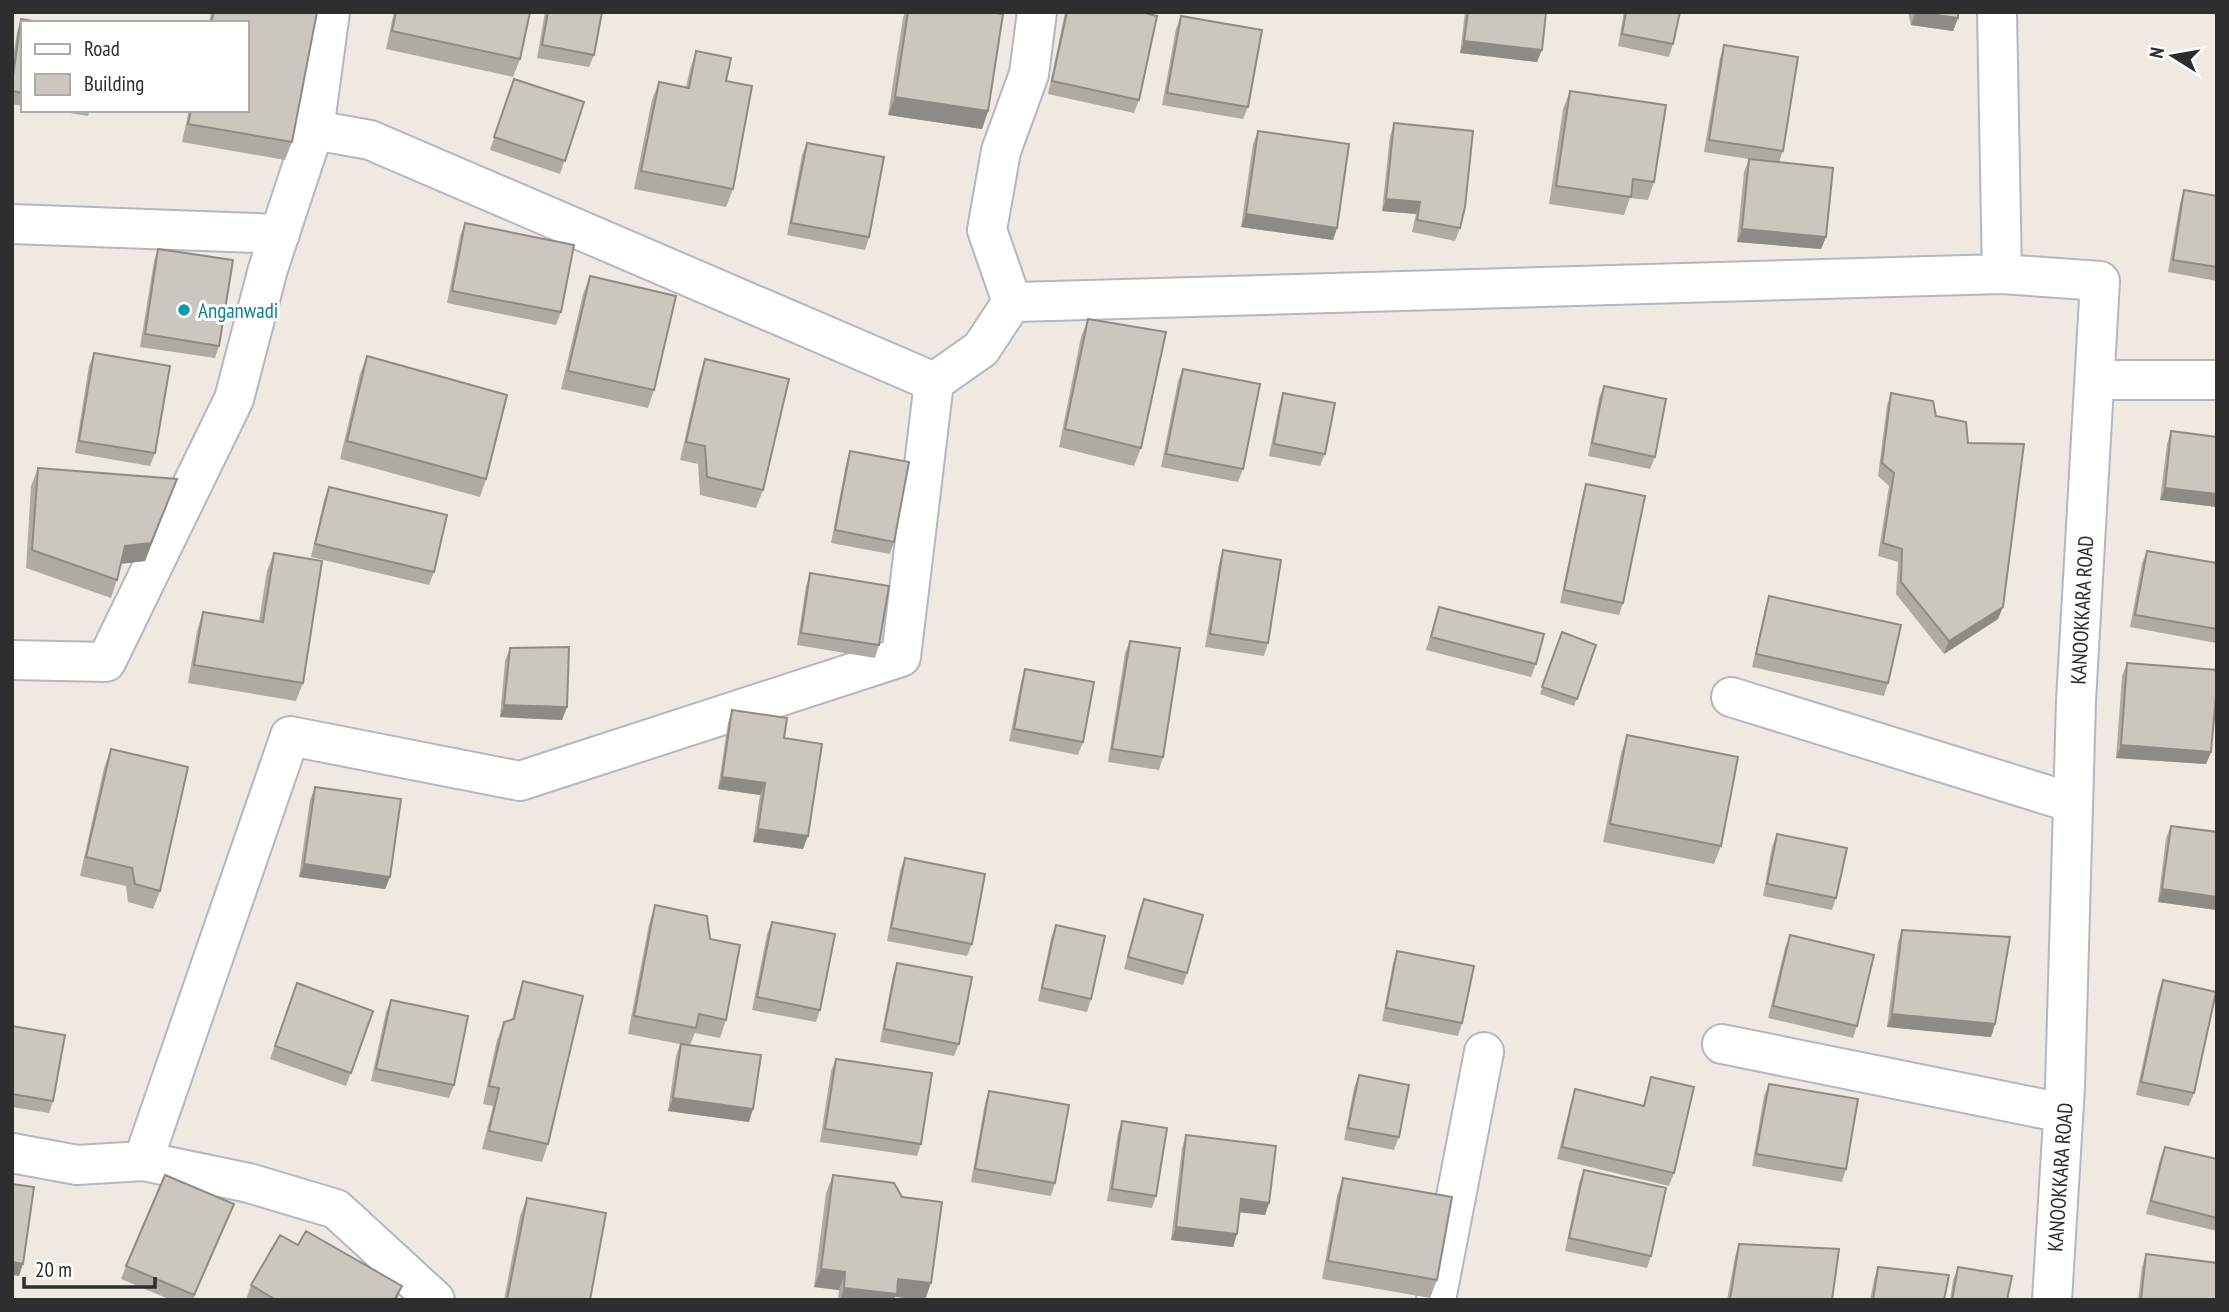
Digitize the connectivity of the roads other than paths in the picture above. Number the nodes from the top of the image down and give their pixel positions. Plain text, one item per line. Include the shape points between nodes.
1 (330, 12) edge
2 (1037, 12) edge
3 (1997, 12) edge
4 (314, 130) junction
5 (12, 224) edge
6 (281, 234) junction
7 (2002, 274) junction
8 (1012, 302) junction
9 (2095, 380) junction
10 (2217, 380) edge
11 (934, 382) junction
12 (12, 660) edge
13 (1731, 697) dead end
14 (2073, 803) junction
15 (1722, 1044) dead end
16 (1484, 1052) dead end
17 (2063, 1113) junction
18 (12, 1153) edge
19 (143, 1161) junction
20 (435, 1300) edge
21 (1436, 1300) edge
22 (2052, 1300) edge

1 - 4 street
2 - 8 street via 1029,74 1001,151 987,230
3 - 7 street
4 - 6 street
4 - 11 street via 370,141
5 - 6 street
6 - 12 street via 234,398 106,662
7 - 8 street
7 - 9 street, KANOOKKARA ROAD via 2100,281
8 - 11 street via 981,349
9 - 10 street
9 - 14 street, KANOOKKARA ROAD
11 - 19 street via 901,657 520,781 290,736
13 - 14 street
14 - 17 street, KANOOKKARA ROAD
15 - 17 street
16 - 21 street
17 - 22 street, KANOOKKARA ROAD
18 - 19 street via 77,1165
19 - 20 street via 249,1183 336,1209

